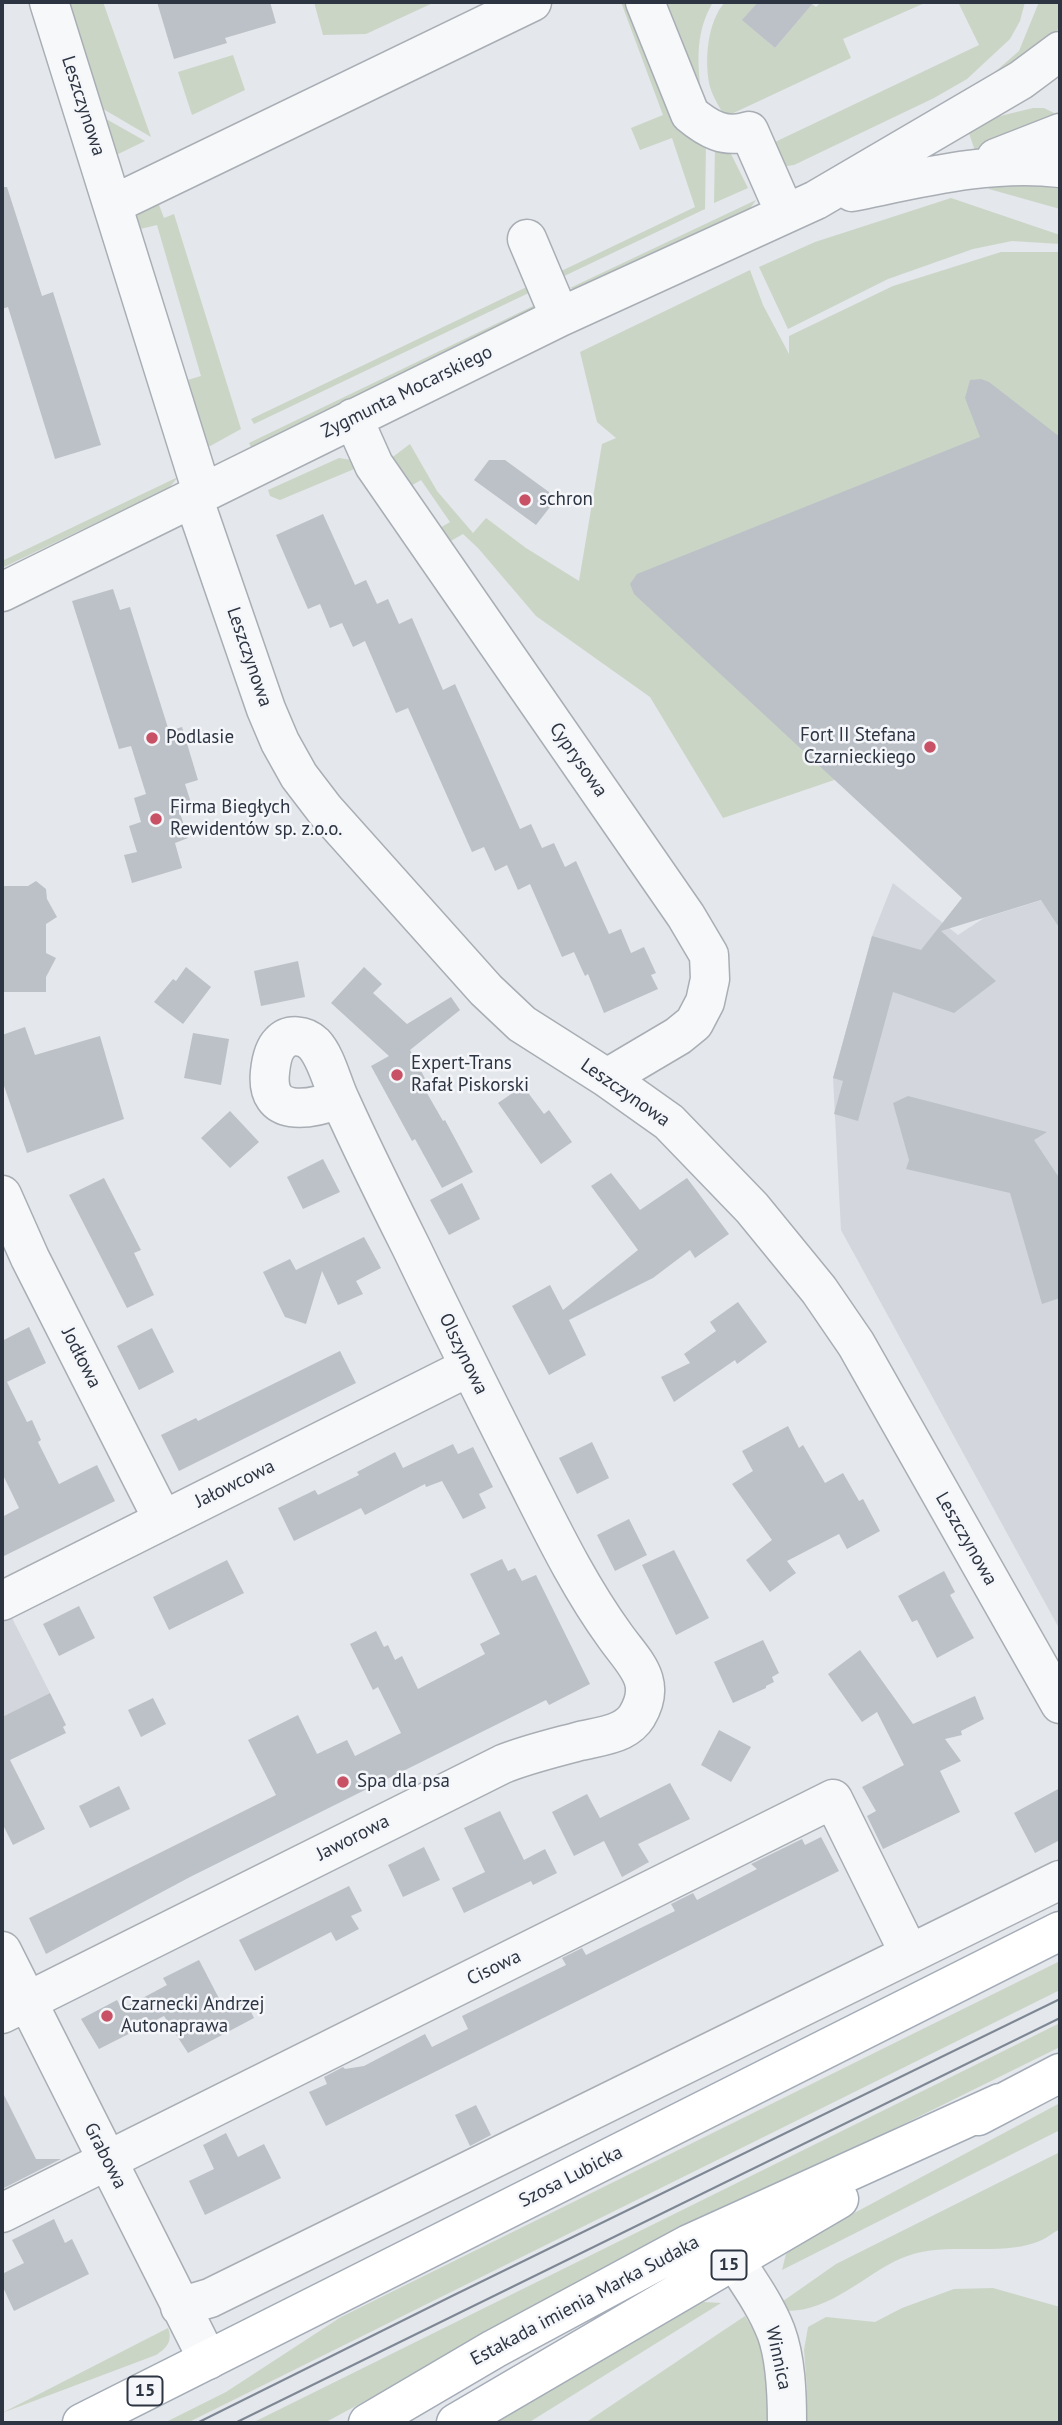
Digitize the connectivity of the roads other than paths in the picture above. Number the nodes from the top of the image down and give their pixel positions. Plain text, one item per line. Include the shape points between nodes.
1 (49, 2) edge
2 (532, 2) edge
3 (645, 2) edge
4 (1060, 51) edge
5 (1060, 87) edge
6 (966, 113) junction
7 (1060, 134) edge
8 (1060, 168) edge
9 (958, 171) junction
10 (114, 204) junction
11 (800, 207) junction
12 (527, 239) dead end
13 (560, 317) junction
14 (353, 418) junction
15 (198, 494) junction
16 (2, 592) edge
17 (607, 1078) junction
18 (339, 1099) junction
19 (2, 1195) edge
20 (16, 1265) edge
21 (469, 1367) junction
22 (163, 1520) junction
23 (2, 1601) edge
24 (620, 1644) joint
25 (1060, 1704) edge
26 (1060, 1880) edge
27 (1060, 1931) edge
28 (2, 1951) edge
29 (909, 1953) junction
30 (14, 2008) edge
31 (1060, 2073) edge
32 (1000, 2103) junction
33 (107, 2160) junction
34 (2, 2213) edge
35 (735, 2261) junction
36 (180, 2307) junction
37 (208, 2360) junction
38 (82, 2423) edge
39 (368, 2423) edge
40 (456, 2423) edge
41 (787, 2423) edge

1 - 10 street, Leszczynowa
2 - 10 street
3 - 11 street via 690,114 724,135 749,131
4 - 6 street, Zygmunta Mocarskiego
5 - 6 street, Zygmunta Mocarskiego via 1024,92
6 - 11 street, Zygmunta Mocarskiego
7 - 9 street, Zygmunta Mocarskiego
8 - 9 street, Zygmunta Mocarskiego via 1004,166
9 - 11 street, Zygmunta Mocarskiego
10 - 15 street, Leszczynowa
11 - 13 street, Zygmunta Mocarskiego
12 - 13 street
13 - 14 street, Zygmunta Mocarskiego
14 - 15 street, Zygmunta Mocarskiego
14 - 17 street, Cyprysowa via 374,465 709,955 705,1002 694,1023
15 - 16 street, Zygmunta Mocarskiego
15 - 17 street, Leszczynowa via 266,709 299,776 486,990 522,1024
17 - 25 street, Leszczynowa via 669,1122 752,1208 818,1290 856,1344
18 - 18 street, Olszynowa via 319,1107 280,1104 270,1087 270,1068 281,1042 288,1037 307,1038 315,1045
18 - 21 street, Olszynowa
19 - 20 street, Jodłowa
20 - 22 street, Jodłowa
21 - 22 street, Jałowcowa
21 - 24 street, Olszynowa via 594,1608
22 - 23 street, Jałowcowa
24 - 30 street, Jaworowa via 640,1669 646,1685 636,1719 621,1730 503,1763
26 - 29 street
27 - 37 main road, Szosa Lubicka / 15
28 - 30 street, Grabowa
29 - 33 street, Cisowa via 833,1799
29 - 36 street via 210,2298
30 - 33 street, Grabowa
31 - 32 main road, 15
32 - 35 main road, 15
32 - 39 main road, Estakada imienia Marka Sudaka via 690,2244
33 - 34 street, Cisowa
33 - 36 street, Grabowa
35 - 40 main road, 15
35 - 41 street, Winnica via 777,2335
36 - 37 street, Grabowa
37 - 38 main road, Szosa Lubicka / 15

